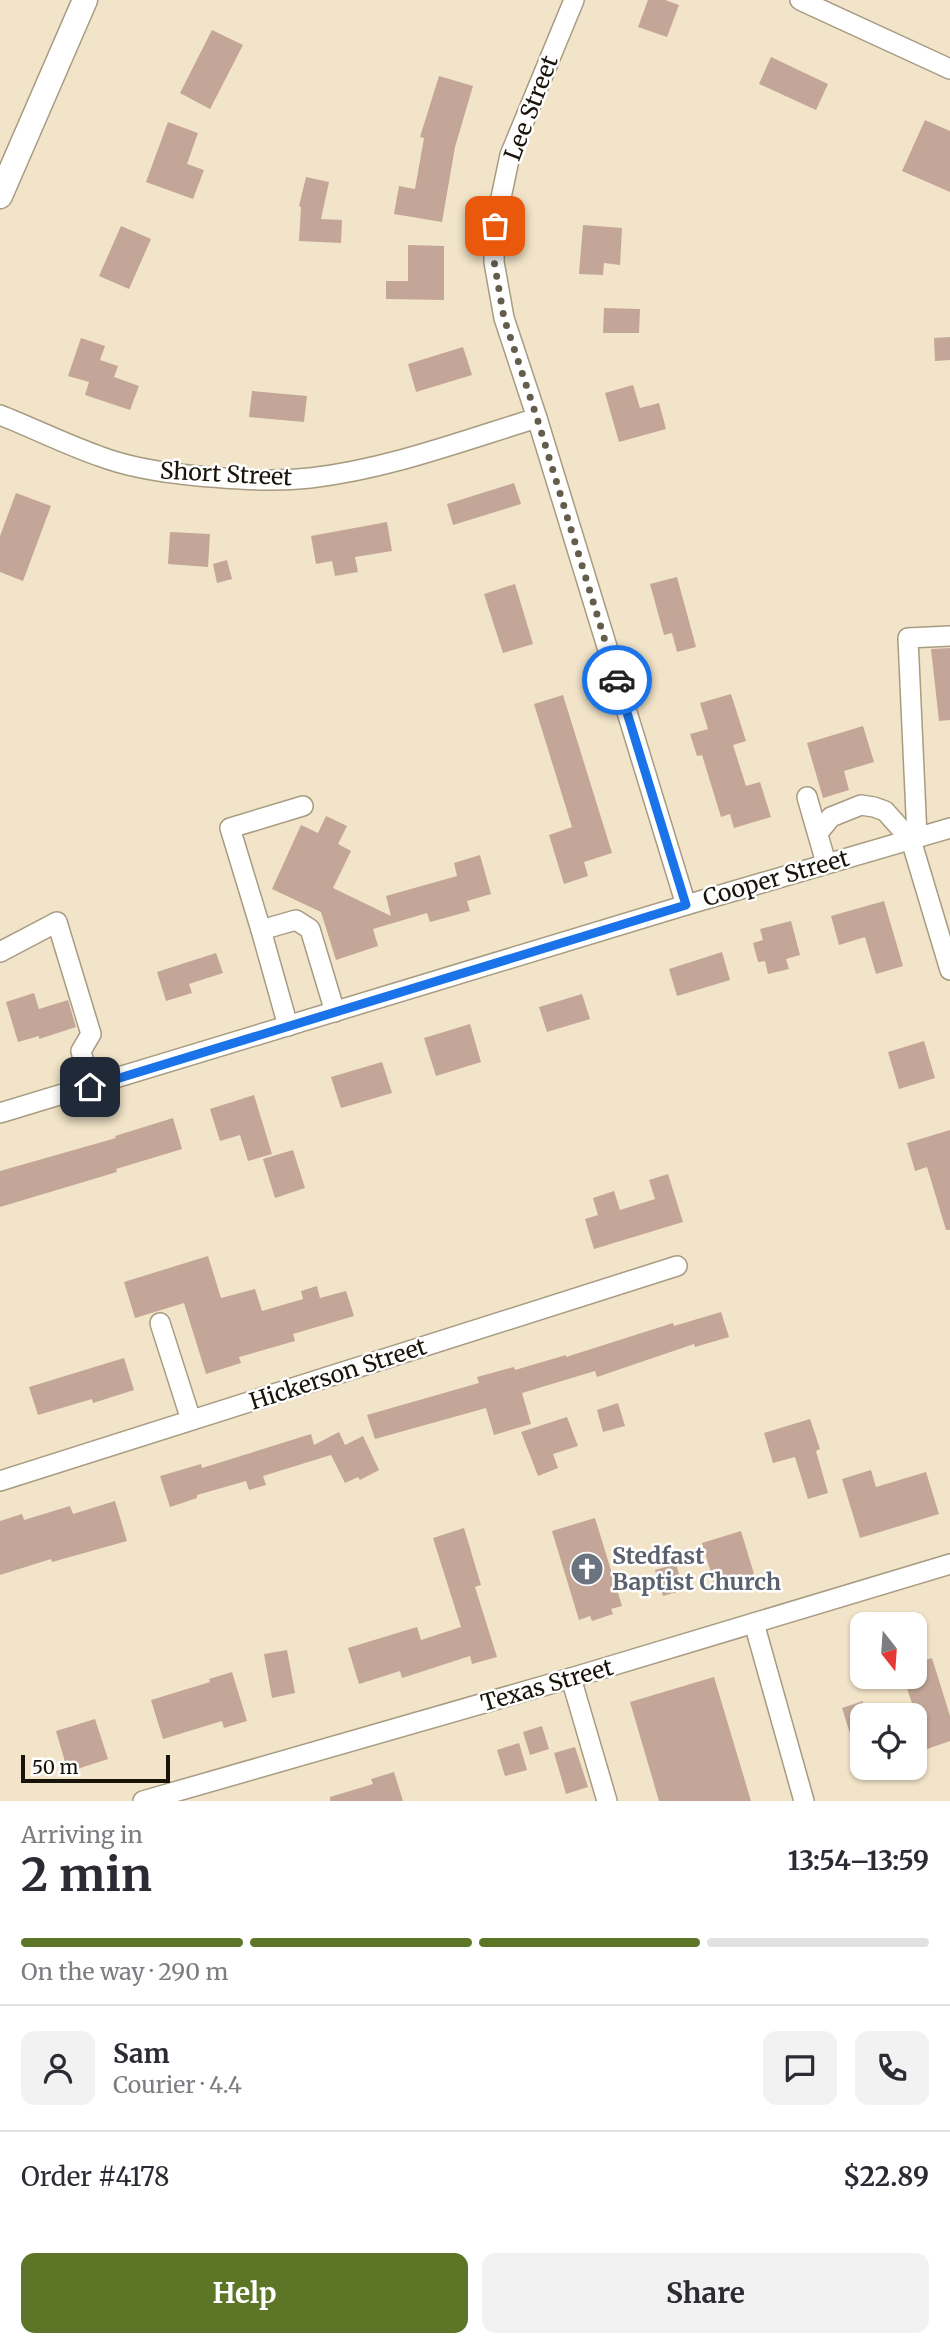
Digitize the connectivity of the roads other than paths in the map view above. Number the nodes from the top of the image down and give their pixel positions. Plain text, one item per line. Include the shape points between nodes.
1 (85, 0) edge
2 (574, 0) edge
3 (800, 0) edge
4 (950, 69) edge
5 (0, 196) edge
6 (0, 415) edge
7 (537, 418) junction
8 (950, 636) edge
9 (807, 797) dead end
10 (303, 807) dead end
11 (950, 828) edge
12 (818, 833) junction
13 (914, 838) junction
14 (826, 863) junction
15 (686, 905) junction
16 (261, 930) junction
17 (0, 952) edge
18 (950, 970) edge
19 (335, 1012) junction
20 (288, 1026) junction
21 (90, 1087) junction
22 (0, 1113) edge
23 (677, 1266) dead end
24 (160, 1323) dead end
25 (191, 1420) junction
26 (0, 1481) edge
27 (950, 1564) edge
28 (754, 1623) junction
29 (571, 1678) junction
30 (143, 1801) edge
31 (607, 1801) edge
32 (804, 1801) edge

1 - 5 main road
2 - 7 street, Lee Street via 510,155 495,226 494,261 504,318
3 - 4 street
6 - 7 street, Short Street via 99,457 130,465 188,475 277,480 334,475 397,462
7 - 15 street, Lee Street
8 - 13 street via 908,638
9 - 12 street
10 - 16 street via 229,828
11 - 13 street, Cooper Street
12 - 13 street via 831,817 861,805 885,811
12 - 14 street
13 - 14 street, Cooper Street
13 - 18 street
14 - 15 street, Cooper Street
15 - 19 street, Cooper Street
16 - 19 street via 296,920 310,929
16 - 20 street
17 - 21 street via 57,922 91,1034 81,1051
19 - 20 street, Cooper Street
20 - 21 street, Cooper Street
21 - 22 street, Cooper Street
23 - 25 street, Hickerson Street
24 - 25 street
25 - 26 street, Hickerson Street
27 - 28 street, Texas Street
28 - 29 street, Texas Street
28 - 32 street
29 - 30 street, Texas Street
29 - 31 street

